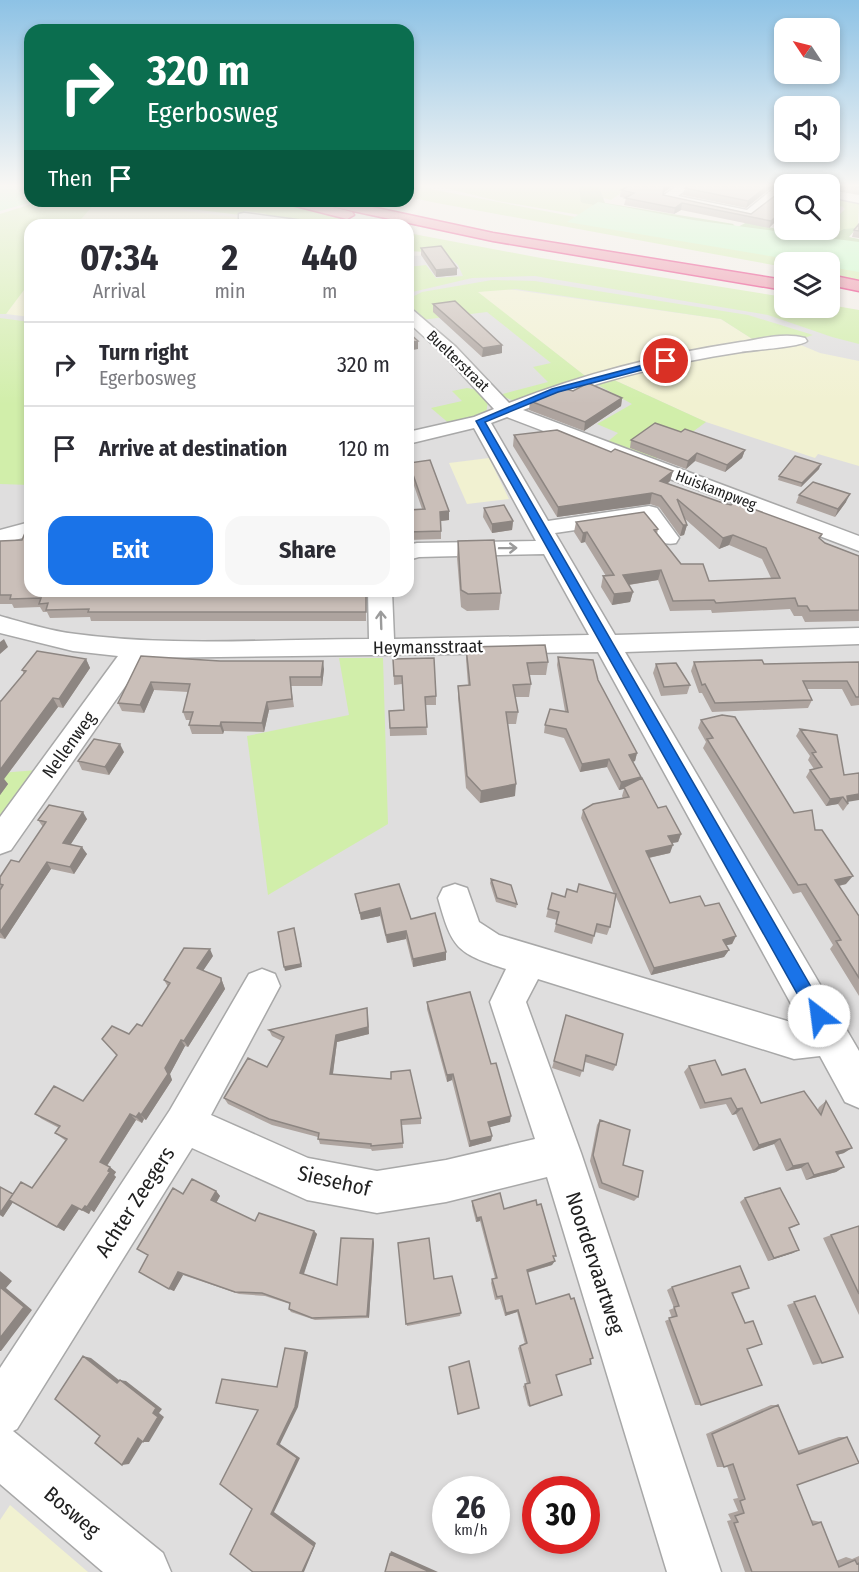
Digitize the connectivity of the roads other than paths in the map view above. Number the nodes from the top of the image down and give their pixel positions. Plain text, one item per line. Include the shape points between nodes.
1 (578, 257) edge
2 (616, 257) edge
3 (674, 257) edge
4 (712, 257) edge
5 (774, 268) edge
6 (774, 274) edge
7 (774, 283) edge
8 (840, 283) edge
9 (859, 287) edge
10 (774, 291) edge
11 (840, 295) edge
12 (859, 298) edge
13 (414, 319) edge
14 (799, 341) dead end
15 (493, 415) junction
16 (414, 436) edge
17 (24, 531) edge
18 (0, 537) edge
19 (546, 538) junction
20 (668, 538) dead end
21 (859, 544) edge
22 (414, 551) edge
23 (380, 597) edge
24 (0, 624) edge
25 (859, 636) edge
26 (607, 644) junction
27 (138, 648) junction
28 (382, 648) junction
29 (0, 841) edge
30 (455, 898) dead end
31 (529, 959) junction
32 (262, 986) dead end
33 (830, 1037) junction
34 (859, 1088) edge
35 (184, 1124) junction
36 (560, 1153) junction
37 (0, 1412) edge
38 (0, 1451) edge
39 (144, 1572) edge
40 (694, 1572) edge

1 - 10 highway
2 - 7 highway
3 - 6 highway
4 - 5 highway
8 - 9 highway
11 - 12 highway
13 - 15 street, Buelterstraat via 450,351
14 - 15 street via 688,355 555,391
15 - 16 street
15 - 19 street
15 - 21 street, Huiskampweg
17 - 18 street
19 - 20 street via 649,513
22 -> 19 street
19 - 26 street
28 -> 23 street
24 - 27 street, Heymansstraat via 58,641
25 - 26 street, Heymansstraat
26 - 28 street, Heymansstraat
26 - 33 street
27 - 28 street, Heymansstraat
27 - 29 street, Nellenweg
30 - 31 street via 465,932 490,948
31 - 33 street via 794,1041
31 - 36 street, Noordervaartweg via 508,1002
32 - 35 street, Achter Zeegers
33 - 34 street
35 - 36 street, Siesehof via 307,1179 377,1192 446,1182
35 - 37 street, Achter Zeegers
36 - 40 street, Noordervaartweg
38 - 39 street, Bosweg

